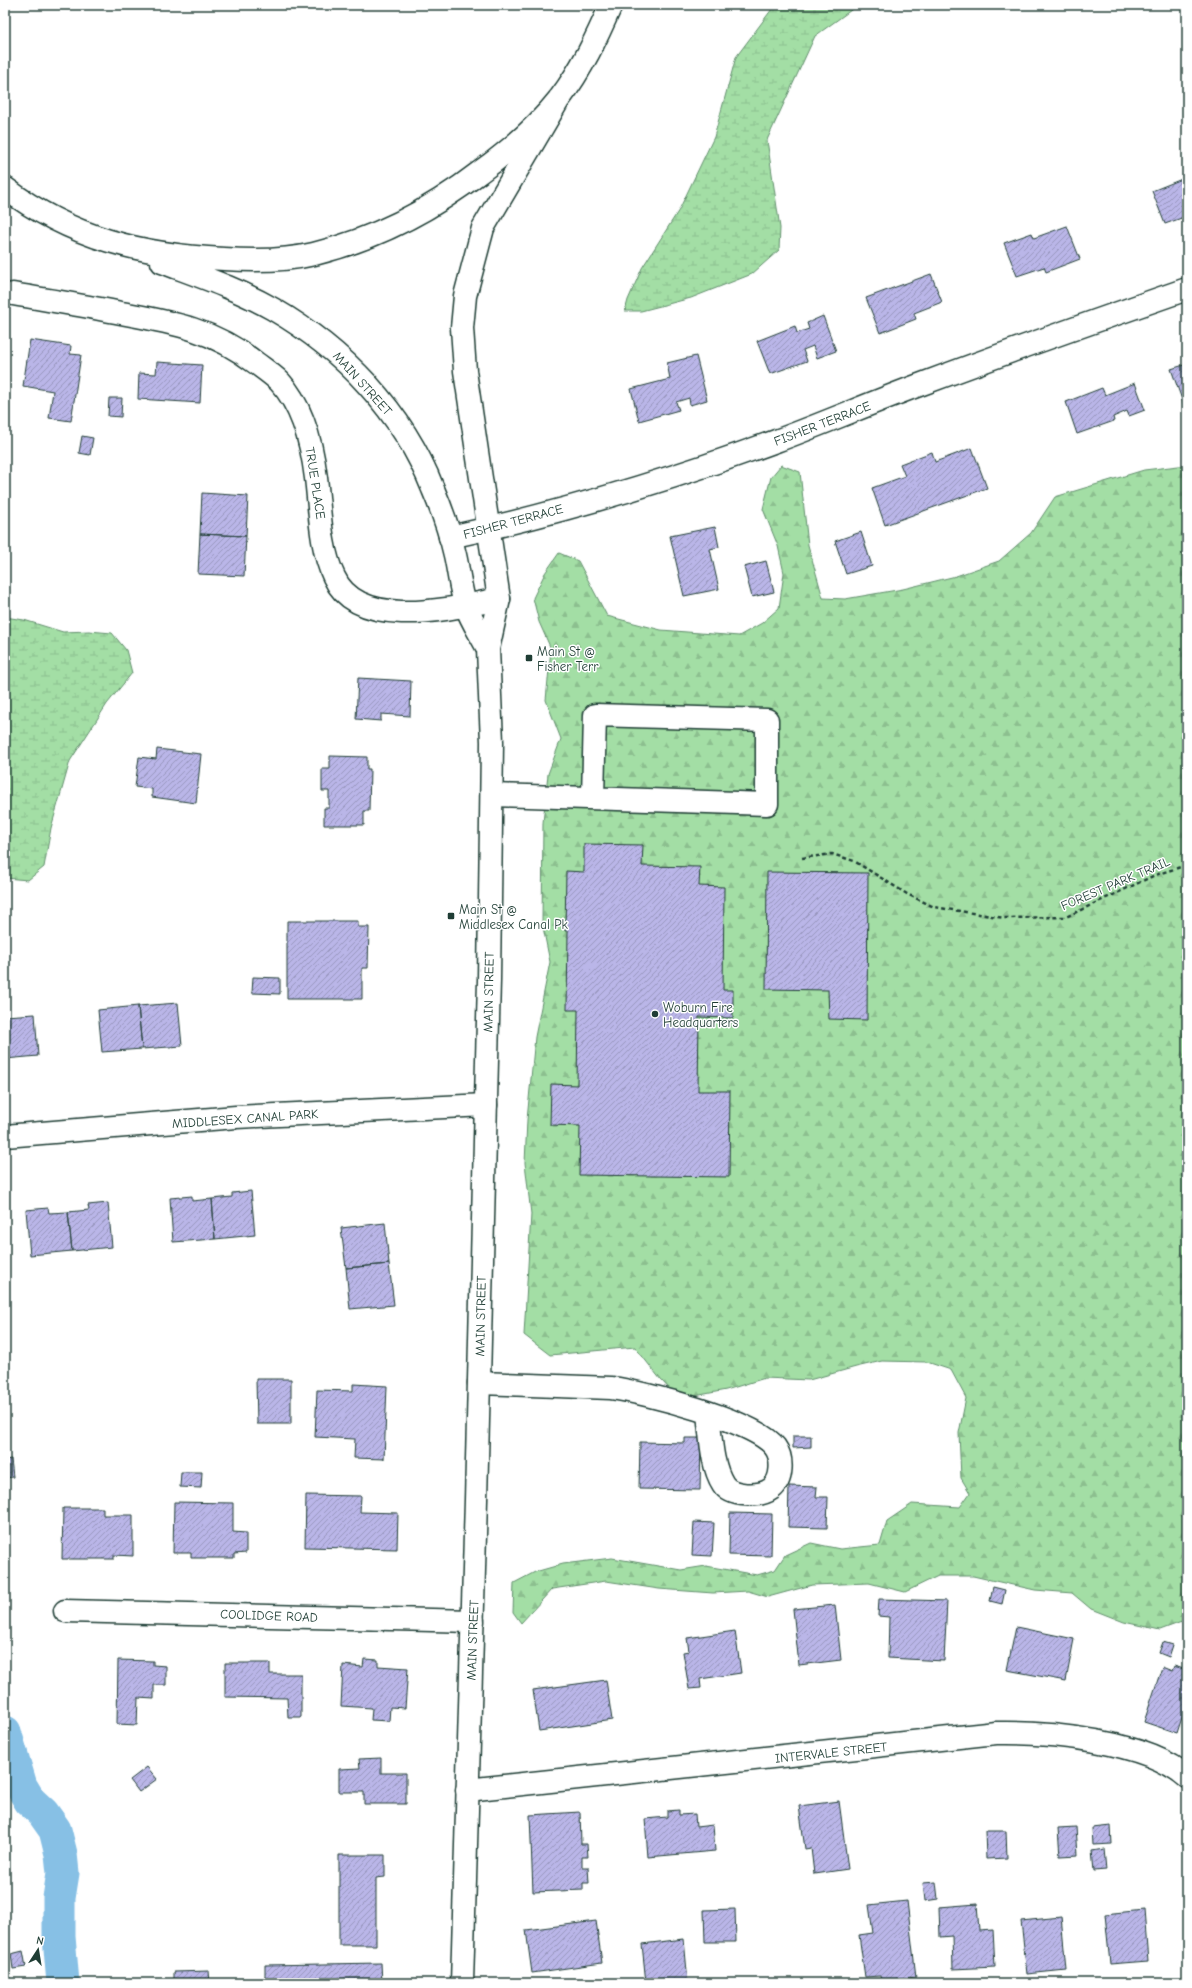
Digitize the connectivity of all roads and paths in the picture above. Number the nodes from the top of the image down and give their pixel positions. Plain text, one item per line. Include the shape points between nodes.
1 (611, 5) edge
2 (559, 99) junction
3 (5, 188) edge
4 (105, 241) junction
5 (1187, 288) edge
6 (13, 294) dead end
7 (488, 529) junction
8 (450, 537) junction
9 (499, 599) junction
10 (466, 606) junction
11 (488, 649) junction
12 (492, 795) junction
13 (593, 798) junction
14 (802, 858) dead end
15 (1187, 865) edge
16 (486, 1105) junction
17 (5, 1136) edge
18 (479, 1383) junction
19 (708, 1414) dead end
20 (65, 1611) dead end
21 (472, 1621) junction
22 (1187, 1778) edge
23 (467, 1790) junction
24 (462, 1983) edge

1 - 2 main road via 589,52
2 - 4 main road via 522,138 444,198 376,234 344,246 293,258 236,260 168,255
2 - 7 main road, MAIN STREET via 483,228 465,296 462,342
3 - 4 main road via 43,213
4 - 8 main road, MAIN STREET via 249,297 299,326 333,350 367,384 404,431 433,489
5 - 7 main road, FISHER TERRACE via 936,379 777,441 632,489
6 - 10 main road, TRUE PLACE via 171,323 195,329 233,346 279,381 298,410 314,458 329,563 335,579 344,591 362,604 390,612
7 - 8 main road, FISHER TERRACE
7 - 9 main road, MAIN STREET
8 - 10 main road, MAIN STREET
9 - 10 main road, TRUE PLACE
9 - 11 main road, MAIN STREET
10 - 11 main road, MAIN STREET
11 - 12 main road, MAIN STREET
12 - 13 main road
12 - 16 main road, MAIN STREET
13 - 13 main road via 768,804 767,720 595,715
14 - 15 path, FOREST PARK TRAIL via 832,854 854,861 906,894 934,907 1004,918 1066,917 1156,875
16 - 17 main road, MIDDLESEX CANAL PARK via 236,1117
16 - 18 main road, MAIN STREET
18 - 19 main road via 630,1390
18 - 21 main road, MAIN STREET
20 - 21 main road, COOLIDGE ROAD
21 - 23 main road, MAIN STREET
22 - 23 main road, INTERVALE STREET via 1158,1760 1121,1748 1073,1737 996,1733
23 - 24 main road, MAIN STREET

